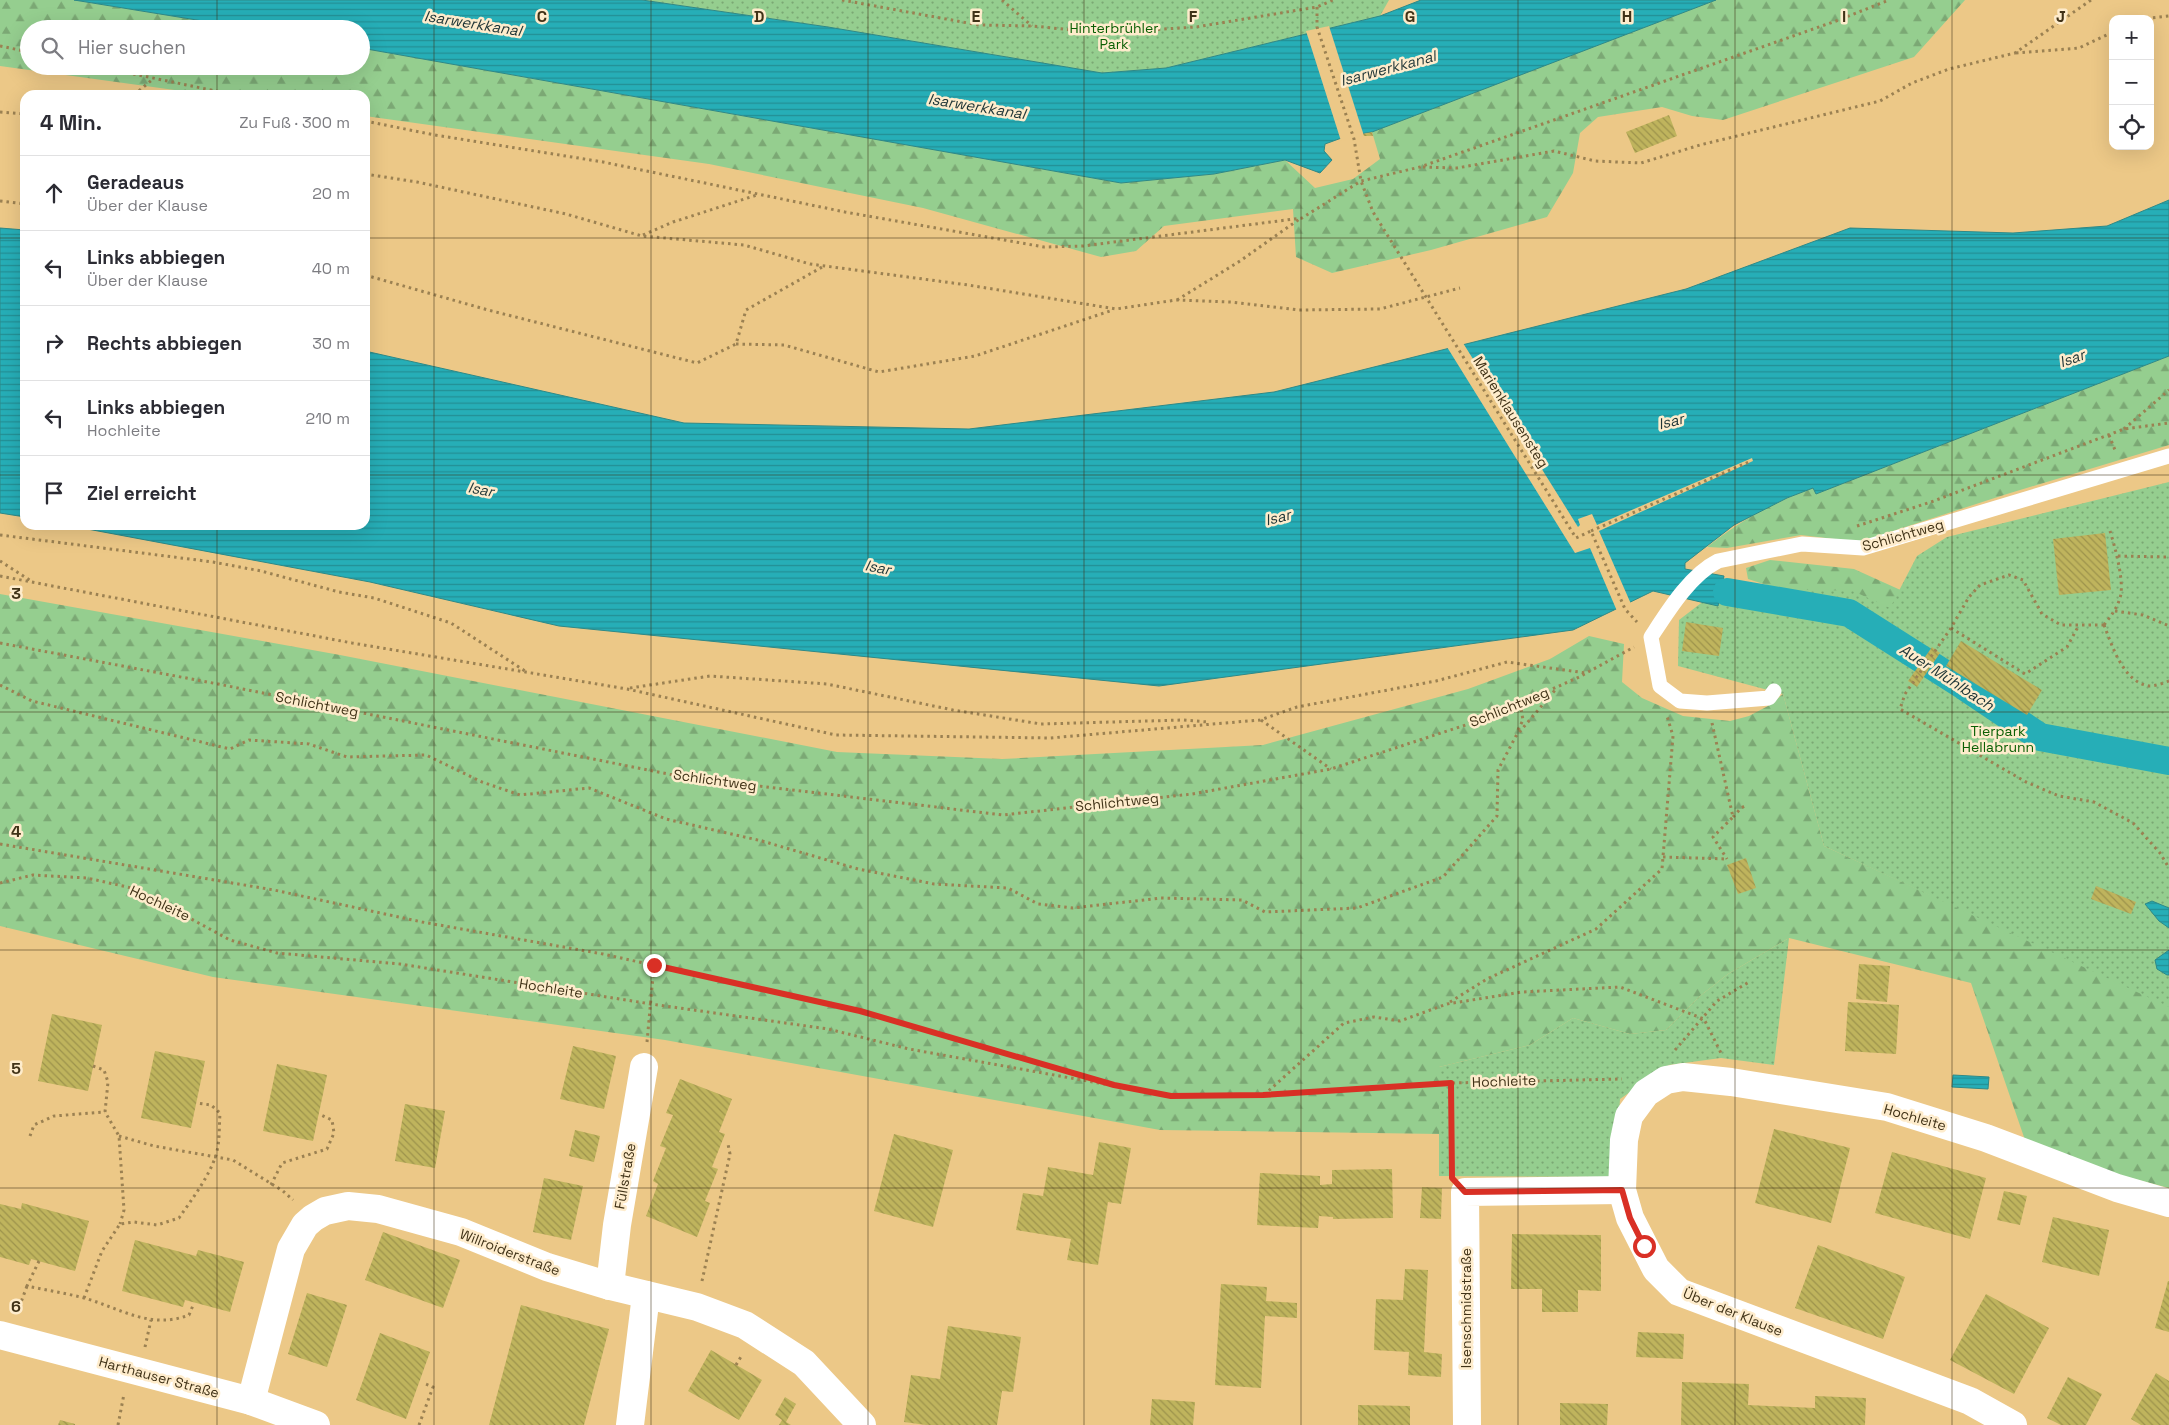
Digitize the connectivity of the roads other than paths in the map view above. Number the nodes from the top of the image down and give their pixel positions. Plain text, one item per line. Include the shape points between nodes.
1 (2169, 456) edge
2 (1774, 691) dead end
3 (644, 1068) road end
4 (1622, 1190) junction
5 (2169, 1202) edge
6 (610, 1286) junction
7 (646, 1295) junction
8 (0, 1335) edge
9 (251, 1401) junction
10 (316, 1425) edge
11 (630, 1425) edge
12 (862, 1425) edge
13 (1468, 1425) edge
14 (2013, 1425) edge

1 - 2 lane, Schlichtweg via 1863,548 1802,544 1718,561 1706,567 1670,608 1651,637 1660,686 1680,701 1707,703 1769,698
3 - 6 street, Füllstraße
4 - 5 street, Hochleite via 1624,1140 1629,1116 1639,1100 1653,1088 1666,1080 1683,1077 1887,1108 1986,1138 2118,1188
4 - 13 street, Isenschmidstraße via 1465,1192
4 - 14 street, Über der Klause via 1630,1218 1656,1269 1679,1292 1970,1401
6 - 7 street, Willroiderstraße
6 - 9 street, Willroiderstraße via 547,1267 460,1232 378,1209 348,1206 325,1211 305,1225 291,1249
7 - 11 street
7 - 12 street, Willroiderstraße via 697,1307 745,1326 804,1363
8 - 9 street, Harthauser Straße
9 - 10 street, Harthauser Straße

